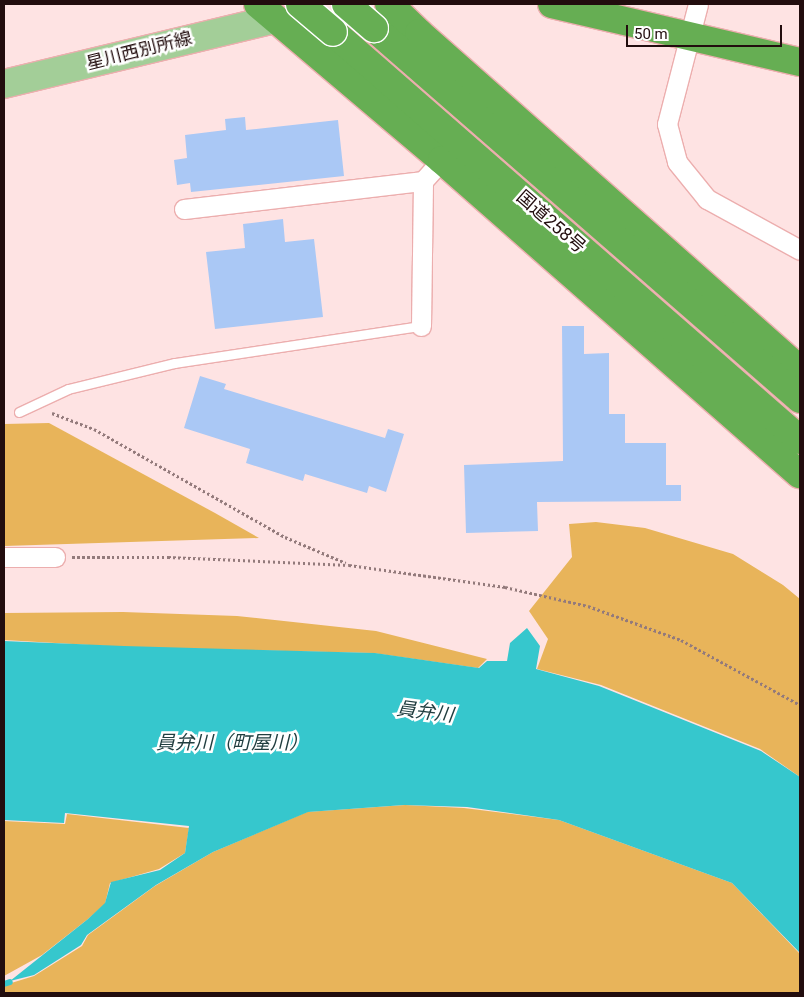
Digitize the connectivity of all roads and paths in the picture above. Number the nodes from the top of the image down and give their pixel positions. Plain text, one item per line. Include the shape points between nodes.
1 (248, 4) edge
2 (300, 4) edge
3 (346, 4) edge
4 (389, 4) edge
5 (552, 4) edge
6 (698, 4) edge
7 (266, 11) edge
8 (376, 16) edge
9 (692, 35) junction
10 (800, 62) edge
11 (4, 84) edge
12 (442, 160) junction
13 (422, 181) junction
14 (184, 209) dead end
15 (800, 250) edge
16 (421, 326) joint
17 (800, 370) edge
18 (800, 399) edge
19 (18, 412) joint
20 (800, 440) edge
21 (800, 474) edge
22 (4, 557) edge
23 (54, 557) joint
24 (349, 564) junction
25 (800, 705) edge

1 - 7 street
2 - 20 highway, 国道258号, bridge
3 - 8 highway, 国道258号, bridge
4 - 17 highway
5 - 9 highway
6 - 9 street
7 - 8 highway
7 - 11 main road, 星川西別所線
7 - 12 highway
8 - 18 highway, 国道258号
9 - 10 highway
9 - 15 street via 667,124 677,162 707,199
12 - 13 street
12 - 21 highway
13 - 14 street
13 - 16 street
16 - 19 lane via 175,363 68,389
19 - 24 path via 52,414 94,429 286,537
22 - 23 street
23 - 24 path via 168,557
24 - 25 path via 505,587 588,606 681,640

